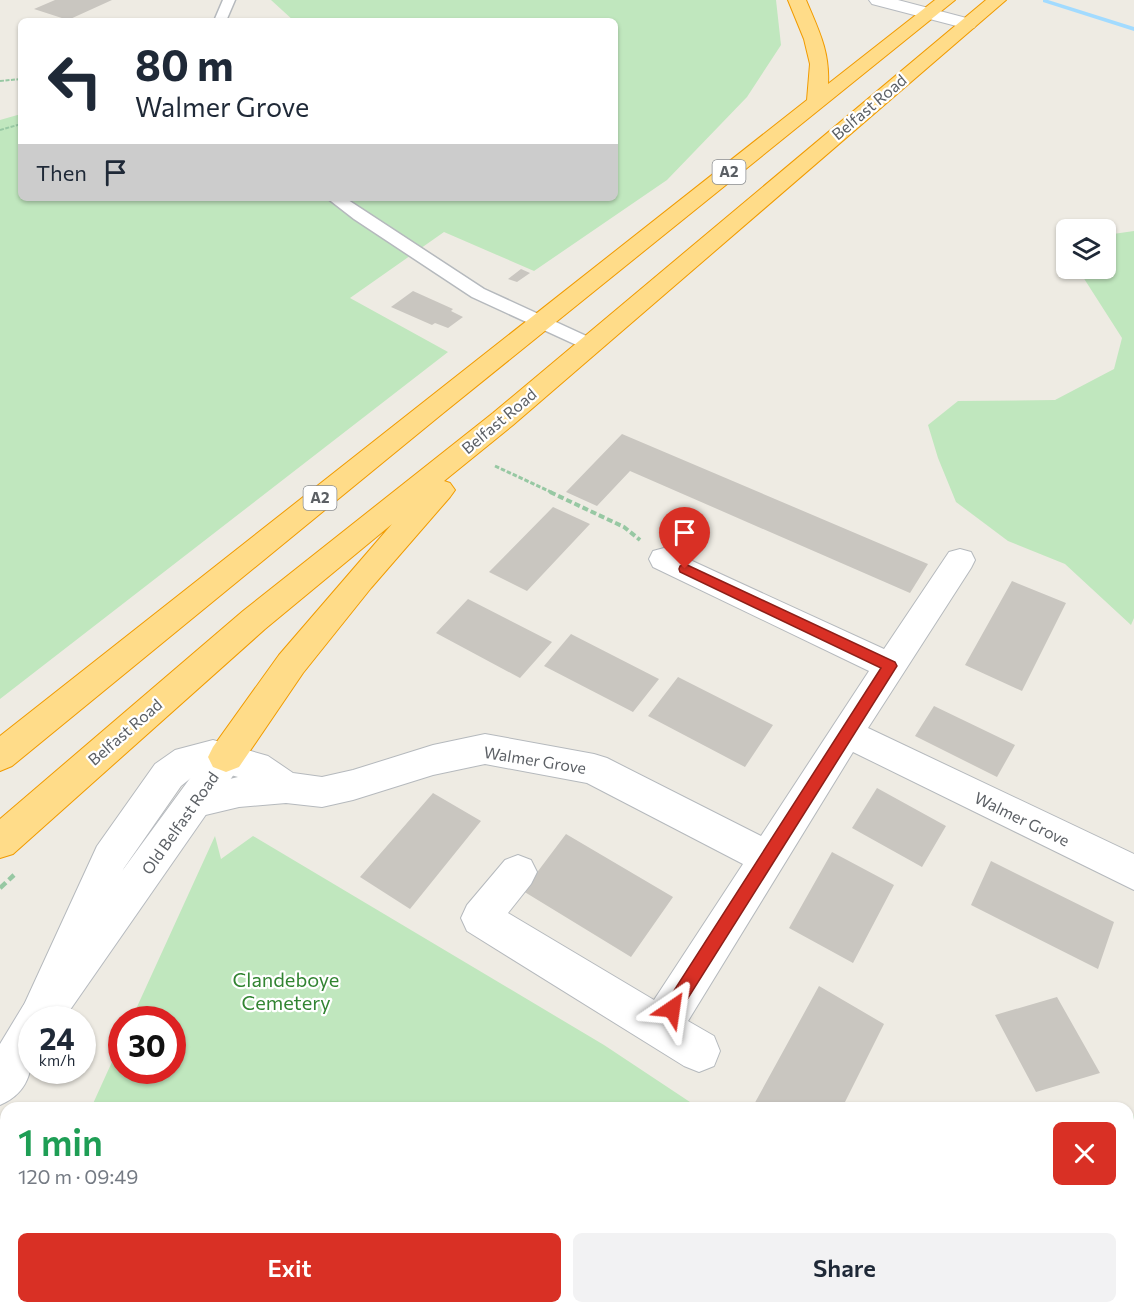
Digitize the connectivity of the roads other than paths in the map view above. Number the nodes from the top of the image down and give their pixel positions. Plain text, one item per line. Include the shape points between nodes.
1 (229, 0) edge
2 (797, 0) edge
3 (878, 0) edge
4 (946, 0) edge
5 (997, 0) edge
6 (928, 15) junction
7 (221, 18) edge
8 (968, 24) junction
9 (817, 103) junction
10 (339, 201) edge
11 (540, 323) junction
12 (589, 345) junction
13 (503, 419) junction
14 (664, 559) road end
15 (960, 560) dead end
16 (890, 666) junction
17 (846, 733) junction
18 (0, 756) edge
19 (226, 757) junction
20 (286, 788) junction
21 (197, 801) junction
22 (0, 842) edge
23 (768, 858) junction
24 (518, 872) dead end
25 (1134, 873) edge
26 (44, 1006) edge
27 (48, 1006) edge
28 (661, 1027) junction
29 (699, 1051) dead end
30 (18, 1054) edge
31 (0, 1083) edge

1 - 7 lane
2 - 9 highway via 820,64
3 - 6 street
4 - 6 highway, A2
5 - 8 highway, Belfast Road / A2
6 - 8 street
6 - 9 highway, A2
8 - 12 highway, Belfast Road / A2
9 - 11 highway, A2
10 - 11 lane via 478,292
11 - 12 lane
11 - 18 highway, A2
12 - 13 highway, Belfast Road / A2
13 - 19 highway via 291,664
13 - 22 highway, Belfast Road / A2 via 254,620
14 - 16 street
15 - 16 street
16 - 17 street
17 - 23 street
17 - 25 street, Walmer Grove
19 - 20 street, Walmer Grove via 255,767
19 - 21 street, Old Belfast Road
19 - 26 street, Old Belfast Road via 213,755 188,760 168,775 110,858
20 - 21 street, Walmer Grove
20 - 23 street, Walmer Grove via 322,792 485,749 594,769
21 - 27 street, Old Belfast Road
23 - 28 street
24 - 28 street via 481,918
28 - 29 street
30 - 31 street

